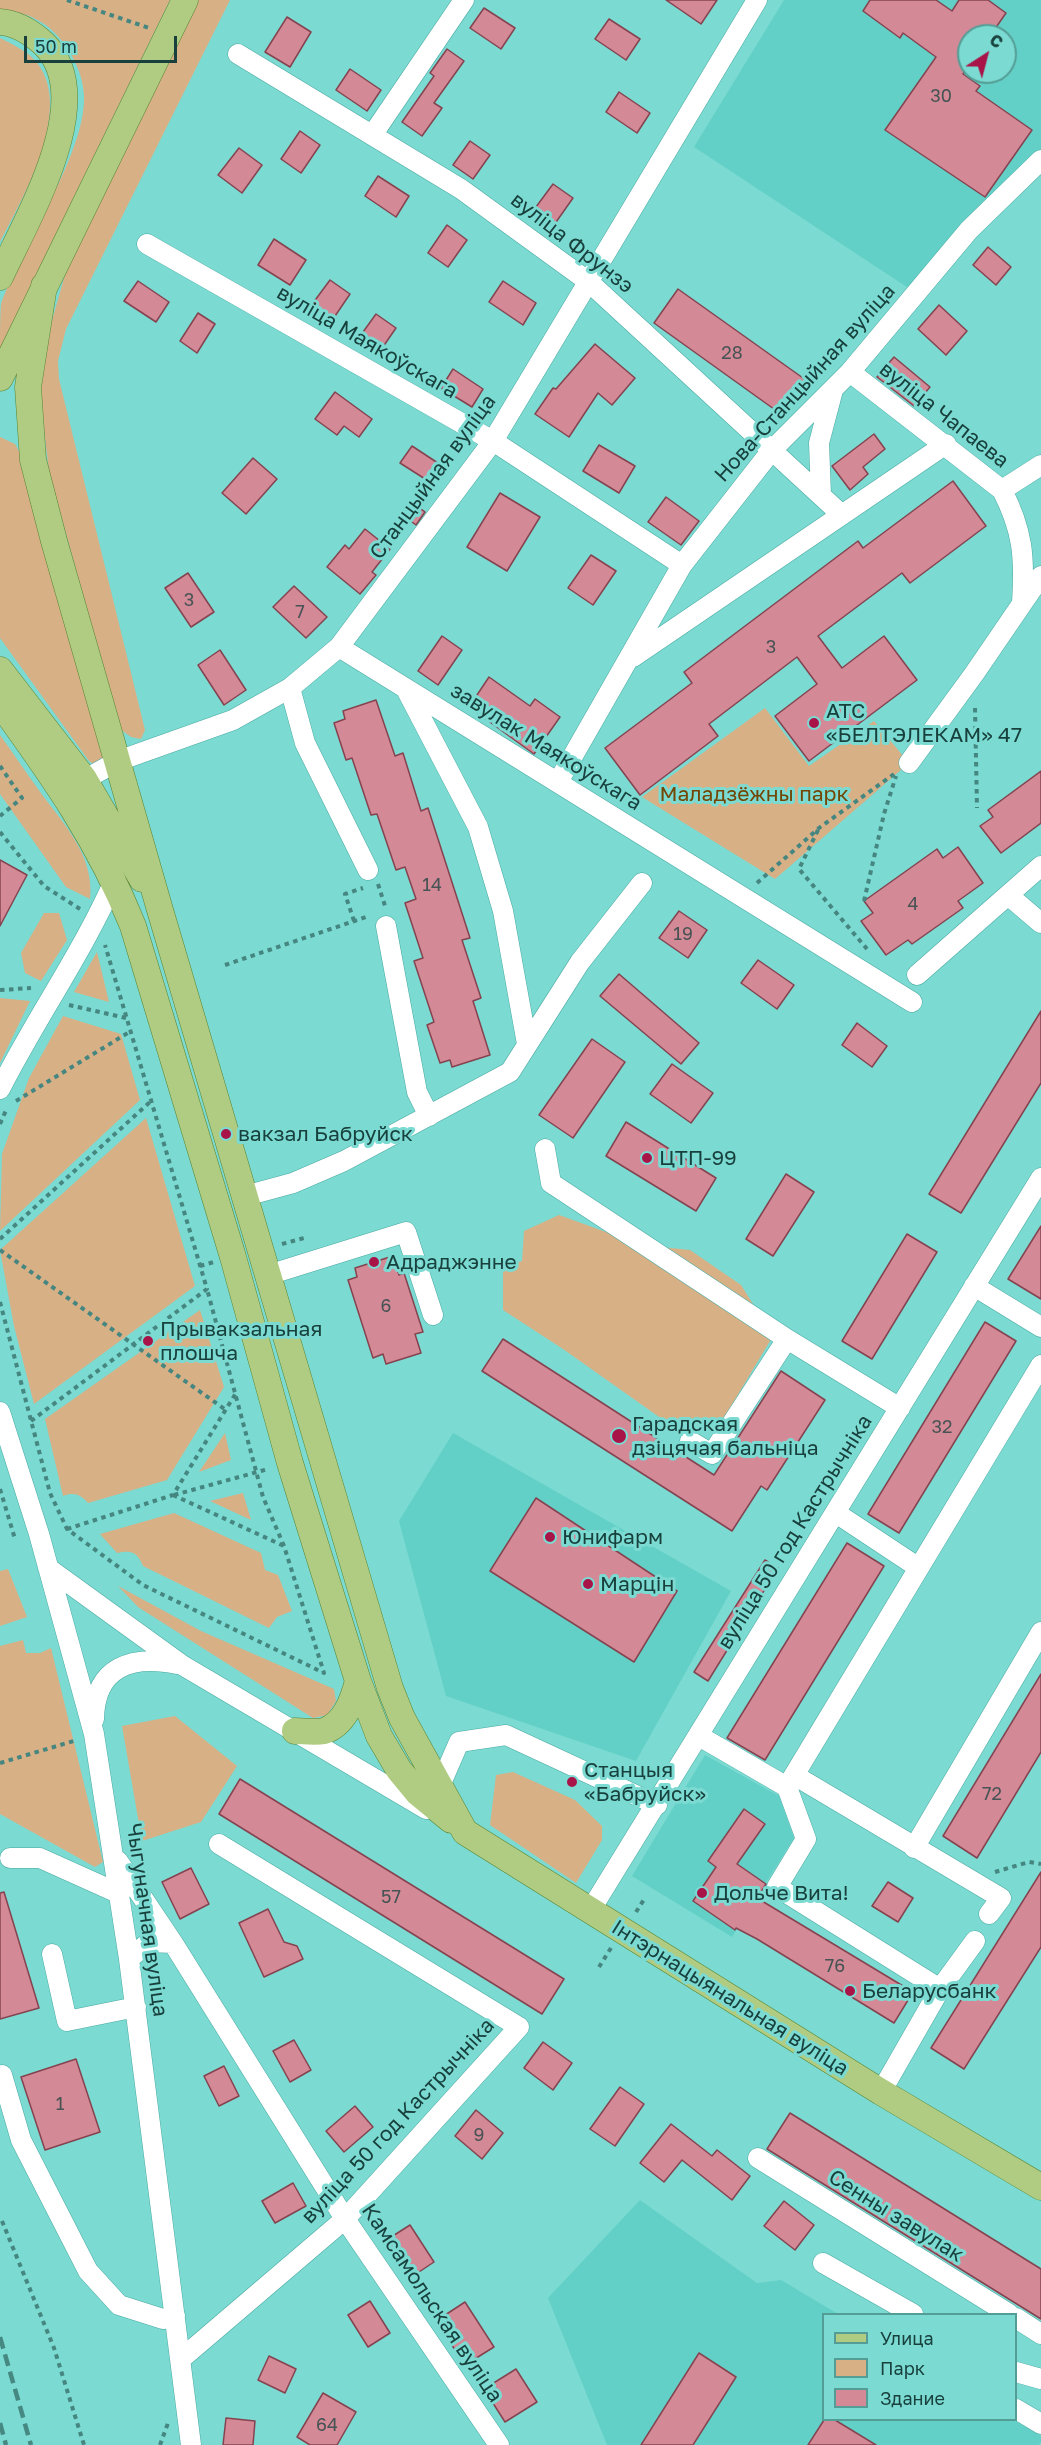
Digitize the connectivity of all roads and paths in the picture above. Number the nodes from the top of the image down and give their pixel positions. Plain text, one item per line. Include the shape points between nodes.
1 (67, 0) edge
2 (185, 0) edge
3 (464, 0) edge
4 (757, 0) edge
5 (0, 22) edge
6 (168, 34) junction
7 (238, 54) dead end
8 (373, 134) junction
9 (1041, 160) edge
10 (147, 244) dead end
11 (0, 277) edge
12 (589, 282) junction
13 (44, 286) junction
14 (850, 372) junction
15 (0, 378) edge
16 (832, 390) junction
17 (493, 441) junction
18 (946, 444) junction
19 (772, 450) junction
20 (1041, 465) edge
21 (1002, 490) junction
22 (821, 495) junction
23 (842, 515) junction
24 (682, 565) junction
25 (1041, 576) edge
26 (1022, 603) junction
27 (339, 647) junction
28 (628, 660) junction
29 (0, 670) edge
30 (975, 674) junction
31 (290, 688) junction
32 (405, 688) junction
33 (0, 703) edge
34 (118, 761) junction
35 (909, 763) dead end
36 (0, 766) edge
37 (558, 782) junction
38 (74, 785) junction
39 (977, 808) dead end
40 (0, 816) edge
41 (819, 828) junction
42 (0, 832) edge
43 (1041, 867) edge
44 (368, 870) dead end
45 (115, 879) junction
46 (642, 884) dead end
47 (1008, 895) junction
48 (743, 896) junction
49 (864, 901) dead end
50 (160, 910) junction
51 (97, 919) junction
52 (354, 921) junction
53 (1041, 923) edge
54 (386, 926) dead end
55 (872, 956) dead end
56 (225, 965) dead end
57 (917, 975) dead end
58 (31, 988) dead end
59 (0, 990) edge
60 (912, 1002) dead end
61 (59, 1003) dead end
62 (127, 1018) junction
63 (131, 1031) junction
64 (527, 1044) junction
65 (7, 1097) edge
66 (151, 1101) junction
67 (429, 1116) junction
68 (0, 1124) edge
69 (545, 1149) dead end
70 (1041, 1178) edge
71 (245, 1196) junction
72 (0, 1239) edge
73 (0, 1250) edge
74 (268, 1275) junction
75 (974, 1286) junction
76 (207, 1289) junction
77 (0, 1302) edge
78 (433, 1316) dead end
79 (1041, 1327) edge
80 (787, 1339) junction
81 (133, 1344) junction
82 (1041, 1365) edge
83 (237, 1392) junction
84 (900, 1408) junction
85 (226, 1410) junction
86 (0, 1412) edge
87 (31, 1421) junction
88 (690, 1441) dead end
89 (257, 1472) junction
90 (0, 1489) edge
91 (173, 1495) junction
92 (836, 1513) junction
93 (67, 1529) junction
94 (15, 1539) dead end
95 (284, 1546) junction
96 (48, 1568) junction
97 (919, 1568) junction
98 (1041, 1632) edge
99 (182, 1665) junction
100 (358, 1681) junction
101 (295, 1731) junction
102 (94, 1734) junction
103 (699, 1736) junction
104 (0, 1763) edge
105 (790, 1781) junction
106 (439, 1788) junction
107 (657, 1805) junction
108 (465, 1832) junction
109 (219, 1844) dead end
110 (914, 1848) junction
111 (115, 1856) junction
112 (10, 1858) dead end
113 (1041, 1864) edge
114 (970, 1880) junction
115 (120, 1894) junction
116 (590, 1911) junction
117 (989, 1914) dead end
118 (975, 1941) dead end
119 (173, 1943) junction
120 (52, 1954) dead end
121 (129, 1959) junction
122 (940, 1989) junction
123 (136, 2007) junction
124 (2, 2075) dead end
125 (881, 2092) junction
126 (758, 2158) dead end
127 (1041, 2187) edge
128 (345, 2218) junction
129 (2, 2221) dead end
130 (823, 2263) dead end
131 (911, 2313) edge
132 (1007, 2313) edge
133 (175, 2316) junction
134 (1017, 2320) edge
135 (1041, 2334) edge
136 (181, 2359) junction
137 (1017, 2372) edge
138 (1041, 2379) edge
139 (1017, 2410) edge
140 (1041, 2424) edge
141 (84, 2445) edge
142 (191, 2445) edge
143 (499, 2445) edge

1 - 6 path
2 - 6 main road
3 - 8 street
4 - 12 street, Станцыйная вуліца
5 - 11 main road via 23,28 50,50 64,81 66,99 61,138
6 - 13 main road
7 - 8 street, вуліца Фрунзэ
8 - 12 street, вуліца Фрунзэ via 461,189
9 - 14 street, Нова-Станцыйная вуліца via 969,230
10 - 17 street, вуліца Маякоўскага
12 - 17 street, Станцыйная вуліца
12 - 19 street, вуліца Фрунзэ
13 - 15 main road
13 - 34 main road via 27,387 33,460
14 - 16 street, Нова-Станцыйная вуліца
14 - 18 street, вуліца Чапаева
16 - 19 street, Нова-Станцыйная вуліца
16 - 22 street via 819,443
17 - 24 street, вуліца Маякоўскага
17 - 27 street, Станцыйная вуліца
18 - 21 street, вуліца Чапаева
18 - 23 street
19 - 22 street, вуліца Фрунзэ
19 - 24 street, Нова-Станцыйная вуліца
20 - 21 street
21 - 26 street, вуліца Чапаева via 1015,514 1025,559
22 - 23 street, вуліца Фрунзэ
23 - 28 street
24 - 28 street, Нова-Станцыйная вуліца
25 - 26 street
26 - 30 street
27 - 31 street, Станцыйная вуліца
27 - 32 street, завулак Маякоўскага
28 - 37 street, Нова-Станцыйная вуліца
29 - 38 main road
30 - 35 street
30 - 39 path
31 - 34 street, Станцыйная вуліца via 233,720
31 - 44 street via 305,743
32 - 37 street, завулак Маякоўскага
32 - 64 street via 478,827 503,911
33 - 38 main road
34 - 38 street, Станцыйная вуліца
34 - 50 main road
36 - 40 path via 22,798
37 - 48 street, завулак Маякоўскага
38 - 45 main road
38 - 50 main road
41 - 48 path
41 - 49 path via 897,772
41 - 55 path via 799,869
42 - 51 path via 44,886
43 - 47 street
45 - 51 street
45 - 100 main road via 133,926
46 - 64 street via 580,962
47 - 53 street
47 - 57 street
48 - 60 street, завулак Маякоўскага
50 - 71 main road
51 - 62 path
51 - 65 street via 49,997
52 - 52 path via 387,910 377,884 345,894
52 - 56 path
54 - 67 street via 417,1092
58 - 59 path
61 - 62 path
62 - 63 path
63 - 65 path
63 - 66 path
64 - 67 street via 510,1072
65 - 68 path
66 - 72 path
66 - 76 path
67 - 71 street via 344,1161 293,1183
69 - 80 street via 551,1183
70 - 75 street, вуліца 50 год Кастрычніка
71 - 74 main road
73 - 81 path
74 - 78 street via 406,1232
74 - 106 main road via 390,1688
75 - 79 street
75 - 84 street, вуліца 50 год Кастрычніка
76 - 81 path
76 - 83 path
77 - 87 path
80 - 84 street
80 - 88 street via 712,1454
81 - 85 path
81 - 87 path
82 - 97 street
83 - 85 path
83 - 89 path
84 - 92 street, вуліца 50 год Кастрычніка
85 - 91 path
86 - 96 street, Чыгуначная вуліца
87 - 93 path via 50,1493
89 - 91 path
89 - 95 path
90 - 94 path
91 - 93 path
91 - 95 path
92 - 97 street
92 - 103 street, вуліца 50 год Кастрычніка
93 - 95 path via 143,1585 324,1673
96 - 99 street
96 - 102 street, Чыгуначная вуліца
97 - 105 street
98 - 110 street
99 - 101 street
99 - 102 street via 153,1659 117,1668 99,1691 94,1708
100 - 101 main road via 351,1704 340,1720 324,1731
100 - 108 main road via 379,1736 399,1770 418,1793
101 - 108 street
102 - 104 path
102 - 111 street, Чыгуначная вуліца
103 - 105 street
103 - 107 street, вуліца 50 год Кастрычніка
105 - 110 street
105 - 122 street via 806,1839 777,1887
106 - 107 street via 459,1742 506,1735
106 - 108 main road, Інтэрнацыянальная вуліца
107 - 116 street, вуліца 50 год Кастрычніка
108 - 116 main road, Інтэрнацыянальная вуліца
109 - 128 street, вуліца 50 год Кастрычніка via 519,2027
110 - 114 street
111 - 115 street, Чыгуначная вуліца
111 - 119 street, Камсамольская вуліца
112 - 115 street via 40,1858
113 - 114 path via 1029,1862
114 - 117 street via 1001,1898
115 - 121 street, Чыгуначная вуліца
116 - 125 main road, Інтэрнацыянальная вуліца
118 - 122 street
119 - 121 street via 149,1942
119 - 128 street, Камсамольская вуліца
120 - 123 street via 67,2021
121 - 123 street, Чыгуначная вуліца
122 - 125 street
123 - 133 street, Чыгуначная вуліца
124 - 133 street via 21,2140 88,2271 119,2305 163,2319
125 - 127 main road, Інтэрнацыянальная вуліца
126 - 132 street, Сенны завулак
128 - 136 street, вуліца 50 год Кастрычніка
128 - 143 street, Камсамольская вуліца
129 - 141 path via 54,2348
130 - 131 street
133 - 136 street, Чыгуначная вуліца
134 - 135 street
136 - 142 street, Чыгуначная вуліца
137 - 138 street
139 - 140 street

